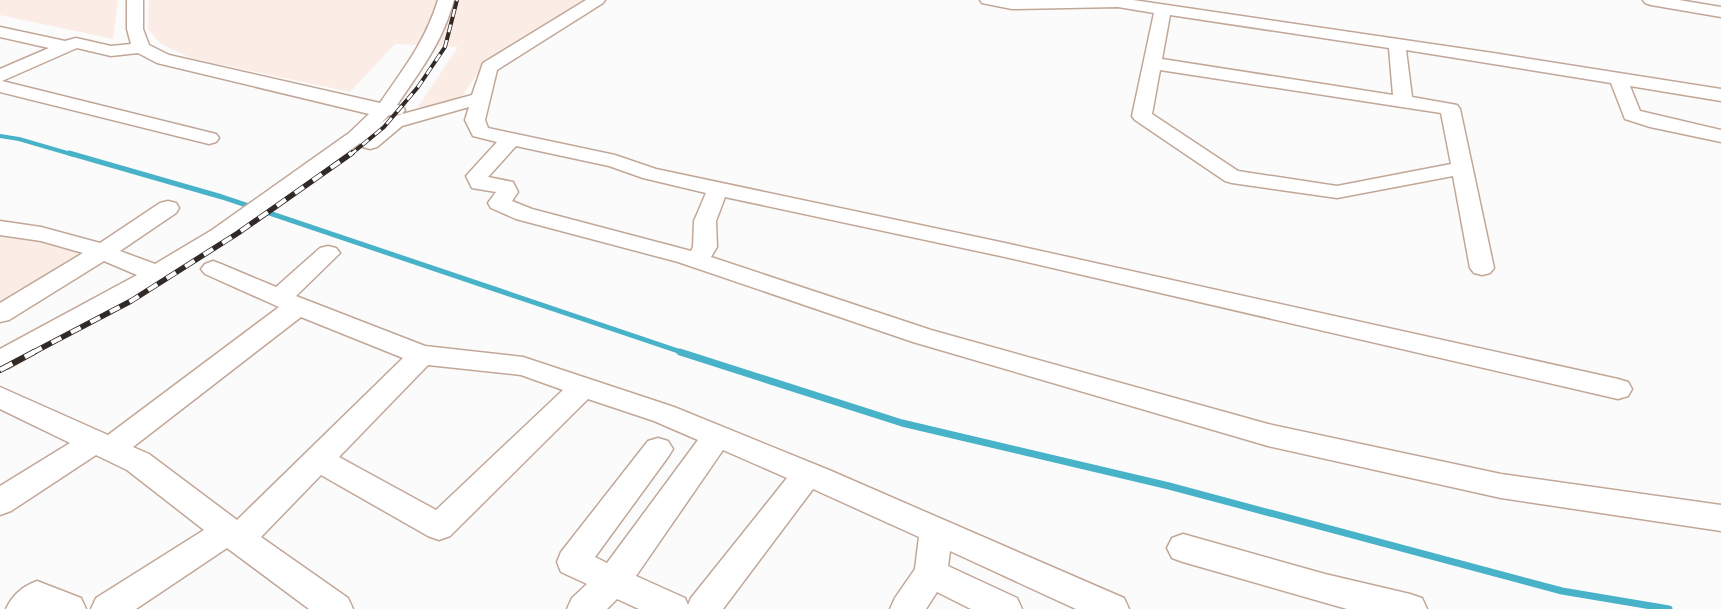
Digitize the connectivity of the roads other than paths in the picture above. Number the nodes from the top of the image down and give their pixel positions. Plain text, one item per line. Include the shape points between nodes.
1 (135, 0) edge
2 (446, 0) edge
3 (597, 0) edge
4 (988, 0) edge
5 (1650, 0) edge
6 (1112, 1) edge
7 (1721, 12) edge
8 (1161, 17) junction
9 (0, 32) edge
10 (44, 42) junction
11 (1284, 44) dead end
12 (66, 47) junction
13 (141, 48) junction
14 (1398, 53) junction
15 (1380, 59) dead end
16 (0, 60) edge
17 (1152, 63) junction
18 (0, 76) edge
19 (1618, 78) junction
20 (0, 86) edge
21 (1721, 95) edge
22 (482, 98) junction
23 (1403, 102) junction
24 (385, 109) junction
25 (428, 113) junction
26 (1721, 136) edge
27 (209, 138) dead end
28 (511, 139) junction
29 (1462, 168) junction
30 (718, 190) junction
31 (168, 208) dead end
32 (0, 228) edge
33 (104, 251) junction
34 (328, 253) dead end
35 (696, 261) junction
36 (1482, 268) dead end
37 (213, 269) dead end
38 (156, 274) junction
39 (288, 302) junction
40 (0, 314) edge
41 (6, 351) edge
42 (422, 355) junction
43 (0, 378) edge
44 (583, 387) junction
45 (1618, 389) dead end
46 (0, 398) edge
47 (717, 436) junction
48 (102, 445) junction
49 (658, 449) dead end
50 (318, 459) junction
51 (808, 474) junction
52 (0, 502) edge
53 (1721, 518) edge
54 (936, 530) junction
55 (234, 535) junction
56 (1183, 548) dead end
57 (931, 573) junction
58 (613, 580) junction
59 (23, 609) edge
60 (69, 609) edge
61 (108, 609) edge
62 (336, 609) edge
63 (584, 609) edge
64 (673, 609) edge
65 (703, 609) edge
66 (907, 609) edge
67 (1005, 609) edge
68 (1112, 609) edge
69 (1410, 609) edge

1 - 13 street via 135,29
2 - 24 street via 430,44
3 - 22 street via 489,67
4 - 6 street via 1012,4 1104,4
5 - 7 street
6 - 8 street
8 - 11 street
8 - 14 street
8 - 17 street
9 - 10 street
10 - 12 street
10 - 16 street
12 - 13 street via 76,43 111,51
12 - 18 street
13 - 24 street via 172,61
14 - 15 street
14 - 19 street
14 - 23 street
17 - 23 street
17 - 29 street via 1142,116 1232,177 1337,192
19 - 21 street
19 - 26 street via 1632,115 1650,122
20 - 27 street
22 - 25 street
22 - 28 street via 476,120 480,132
23 - 29 street via 1450,109
24 - 25 street
24 - 38 street via 356,137 322,162 220,235
25 - 43 street via 395,122 311,187 244,232
28 - 30 street via 615,161 650,174
28 - 35 street via 477,176 480,183 505,187 506,192 499,203 524,214
29 - 36 street
30 - 35 street via 705,221 705,247
30 - 45 street via 1005,250
31 - 33 street
32 - 33 street via 30,230
33 - 38 street
33 - 40 street
34 - 39 street
35 - 53 street via 922,336 1268,435 1501,486
37 - 39 street
38 - 41 street
39 - 42 street
39 - 48 street
42 - 44 street via 523,366
42 - 50 street
44 - 47 street
44 - 50 street via 439,527
46 - 48 street
47 - 51 street
47 - 58 street
48 - 52 street
48 - 55 street via 138,462
49 - 58 street via 573,562
50 - 55 street
51 - 54 street
51 - 65 street
54 - 57 street
54 - 68 street
55 - 61 street
55 - 62 street
56 - 69 street via 1324,589
57 - 66 street
57 - 67 street
58 - 63 street
58 - 64 street
59 - 60 street via 37,596

